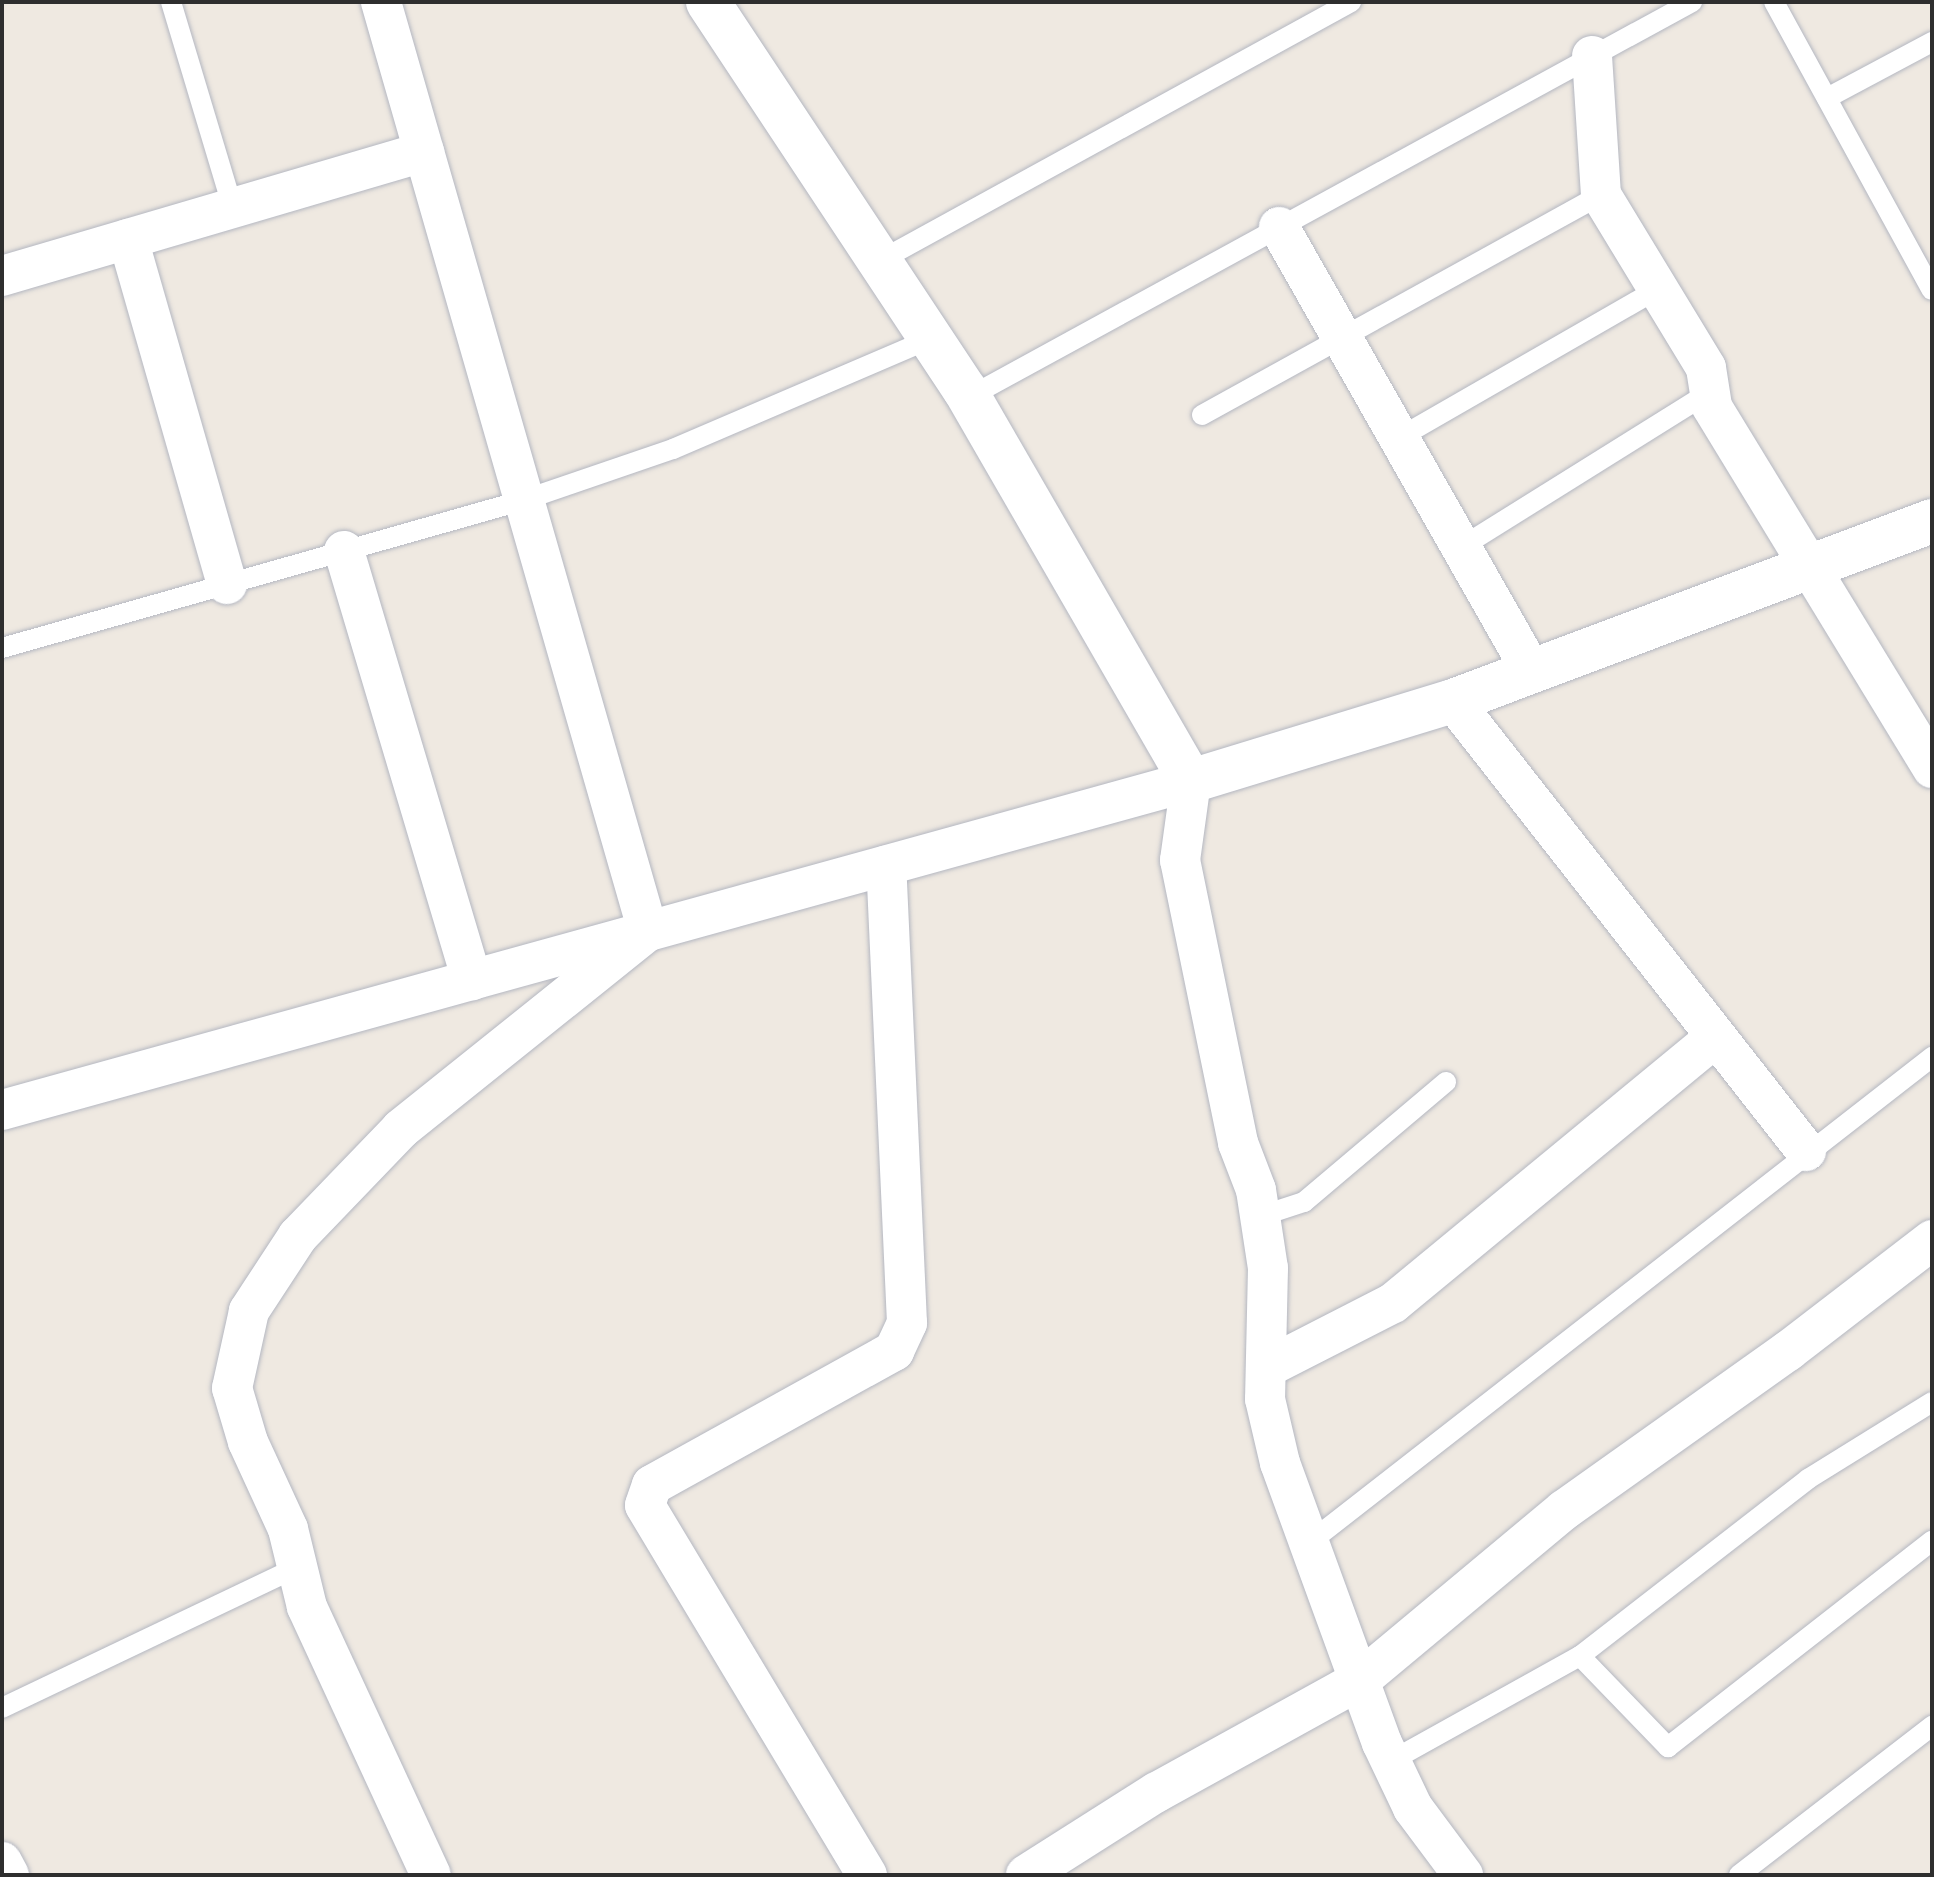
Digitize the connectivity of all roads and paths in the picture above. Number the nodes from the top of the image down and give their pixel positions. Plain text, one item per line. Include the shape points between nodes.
1 (171, 2) edge
2 (381, 2) edge
3 (708, 2) edge
4 (1351, 2) edge
5 (1692, 2) edge
6 (1774, 2) edge
7 (1932, 42) edge
8 (1592, 56) junction
9 (1827, 98) junction
10 (424, 152) junction
11 (1601, 195) junction
12 (233, 209) junction
13 (1279, 227) junction
14 (128, 239) junction
15 (883, 259) junction
16 (2, 276) edge
17 (1658, 289) junction
18 (1932, 290) edge
19 (932, 338) junction
20 (1340, 341) junction
21 (1710, 392) junction
22 (969, 397) junction
23 (1202, 415) dead end
24 (1397, 439) junction
25 (524, 500) junction
26 (1932, 521) edge
27 (1460, 548) junction
28 (344, 551) junction
29 (1808, 565) junction
30 (227, 584) junction
31 (2, 648) edge
32 (1531, 670) junction
33 (1453, 701) junction
34 (1932, 768) edge
35 (1191, 781) junction
36 (886, 865) junction
37 (648, 931) junction
38 (472, 980) junction
39 (1716, 1037) junction
40 (1932, 1057) edge
41 (1446, 1082) dead end
42 (2, 1110) edge
43 (1806, 1151) junction
44 (1261, 1216) junction
45 (1932, 1240) edge
46 (1266, 1368) junction
47 (1932, 1402) edge
48 (1932, 1541) edge
49 (1310, 1542) junction
50 (298, 1567) junction
51 (1580, 1656) junction
52 (1360, 1680) junction
53 (2, 1708) edge
54 (1932, 1726) edge
55 (1391, 1761) junction
56 (2, 1862) edge
57 (9, 1875) edge
58 (431, 1875) edge
59 (867, 1875) edge
60 (1026, 1875) edge
61 (1463, 1875) edge
62 (1739, 1875) edge

1 - 12 lane
2 - 10 street
3 - 15 street
4 - 15 lane
5 - 8 lane
6 - 9 lane
7 - 9 lane
8 - 11 street
8 - 13 lane
9 - 18 lane
10 - 12 street
10 - 25 street
11 - 17 street
11 - 20 lane
12 - 14 street
13 - 20 street
13 - 22 lane
14 - 16 street
14 - 30 street
15 - 19 street
17 - 21 street via 1706,368
17 - 24 lane
19 - 22 street
19 - 25 lane via 673,449
20 - 23 lane
20 - 24 street
21 - 27 lane
21 - 29 street via 1712,407
22 - 35 street
24 - 27 street
25 - 28 lane
25 - 37 street
26 - 29 street
27 - 32 street
28 - 30 lane
28 - 38 street
29 - 32 street
29 - 34 street
30 - 31 lane
32 - 33 street
33 - 35 street
33 - 39 street
35 - 36 street
35 - 44 street via 1180,860 1222,1072
36 - 37 street
36 - 59 street via 907,1323 894,1351 652,1485 645,1505
37 - 38 street
37 - 50 street via 401,1129 298,1236 249,1311 232,1388
38 - 42 street
39 - 43 street
39 - 46 street via 1393,1303
40 - 43 lane
41 - 44 lane via 1304,1202
43 - 49 lane
44 - 46 street via 1268,1268
45 - 52 street via 1788,1351 1564,1510
46 - 49 street via 1265,1399 1280,1463
47 - 51 lane via 1808,1479
48 - 51 lane via 1668,1747
49 - 52 street
50 - 53 lane
50 - 58 street via 307,1607
51 - 55 lane
52 - 55 street
52 - 60 street via 1157,1792
54 - 62 lane
55 - 61 street via 1413,1808
56 - 57 street

